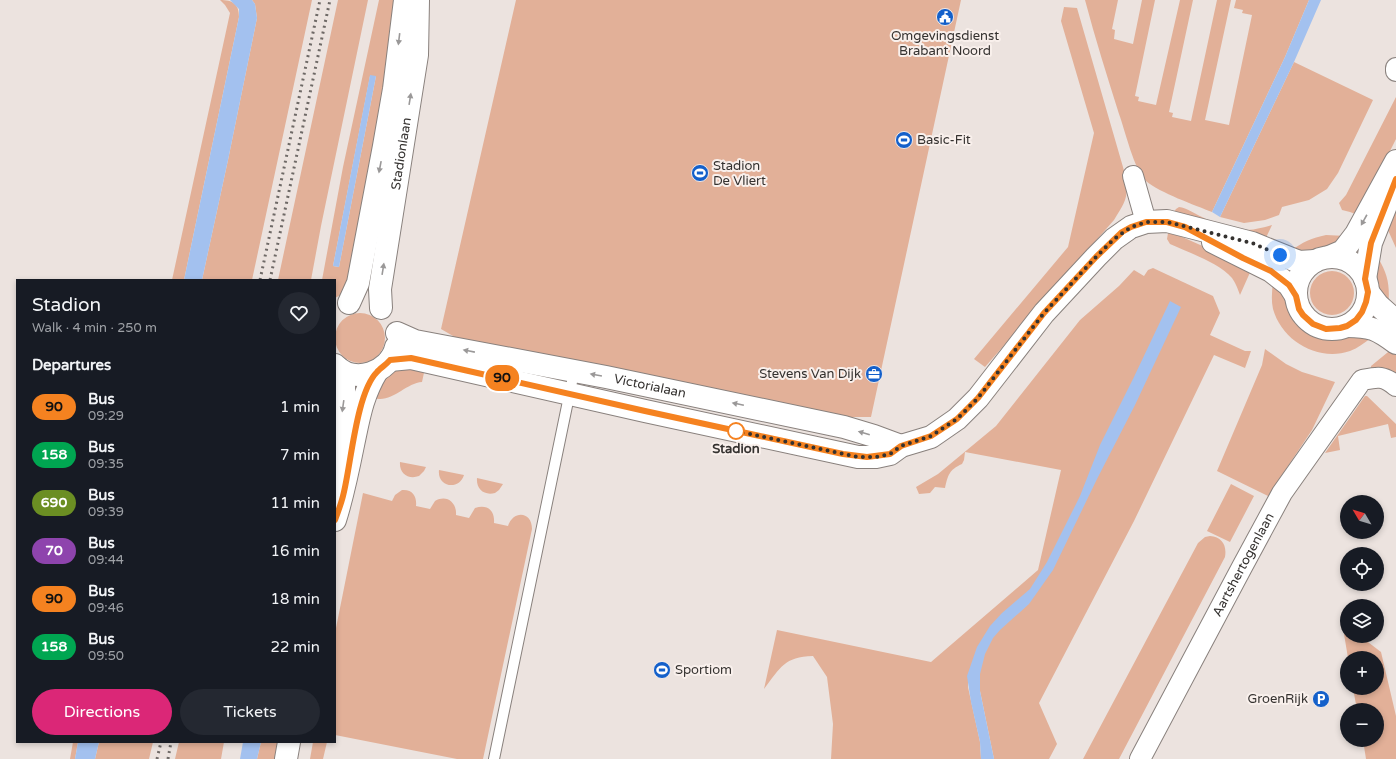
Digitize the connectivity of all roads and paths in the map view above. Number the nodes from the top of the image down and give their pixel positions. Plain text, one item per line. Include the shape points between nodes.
1 (405, 0) edge
2 (418, 0) edge
3 (1396, 68) edge
4 (1396, 71) edge
5 (1396, 161) edge
6 (1133, 176) dead end
7 (1396, 179) edge
8 (1146, 222) junction
9 (1185, 227) junction
10 (1322, 259) junction
11 (1366, 286) junction
12 (1296, 296) junction
13 (342, 307) edge
14 (381, 308) junction
15 (1396, 321) edge
16 (1347, 326) junction
17 (397, 333) junction
18 (1396, 343) edge
19 (384, 365) junction
20 (337, 367) edge
21 (574, 372) junction
22 (1396, 386) edge
23 (569, 393) junction
24 (901, 446) junction
25 (336, 458) edge
26 (336, 517) edge
27 (290, 743) edge
28 (286, 759) edge
29 (494, 759) edge
30 (1140, 759) edge

1 -> 13 street, Stadionlaan via 394,89 358,283
14 -> 2 street, Stadionlaan via 380,289 417,54
3 - 4 street
5 -> 10 street via 1344,251
6 - 8 street
7 - 11 street via 1371,243
8 - 9 street, Victorialaan via 1167,222
8 - 24 street, Victorialaan via 1122,232 1096,257 1044,313 978,398 957,419 931,436
9 - 10 street, Victorialaan via 1252,243 1299,262
9 - 12 street, Victorialaan via 1271,271 1289,285
10 - 11 street via 1340,258 1350,262 1359,270
10 - 12 street via 1307,268 1300,276
11 - 15 street via 1378,305
11 - 16 street via 1366,302 1362,312
12 - 16 street via 1299,309 1313,324 1326,329
13 - 14 street via 360,301
14 - 17 street via 392,319
16 - 18 street via 1365,326 1382,333
17 - 19 street via 395,352
21 -> 17 street, Victorialaan via 415,341
19 - 20 street, Victorialaan via 364,375 350,374
19 - 23 street, Victorialaan via 411,358
19 - 26 street via 369,384 362,401 343,497
20 -> 25 street via 344,386 344,398
21 - 23 lane
24 -> 21 street, Victorialaan via 844,427
22 - 30 street, Aartshertogenlaan via 1378,377 1362,380 1282,493
23 - 24 street, Victorialaan via 858,457 890,454
23 - 29 lane
27 - 28 street

